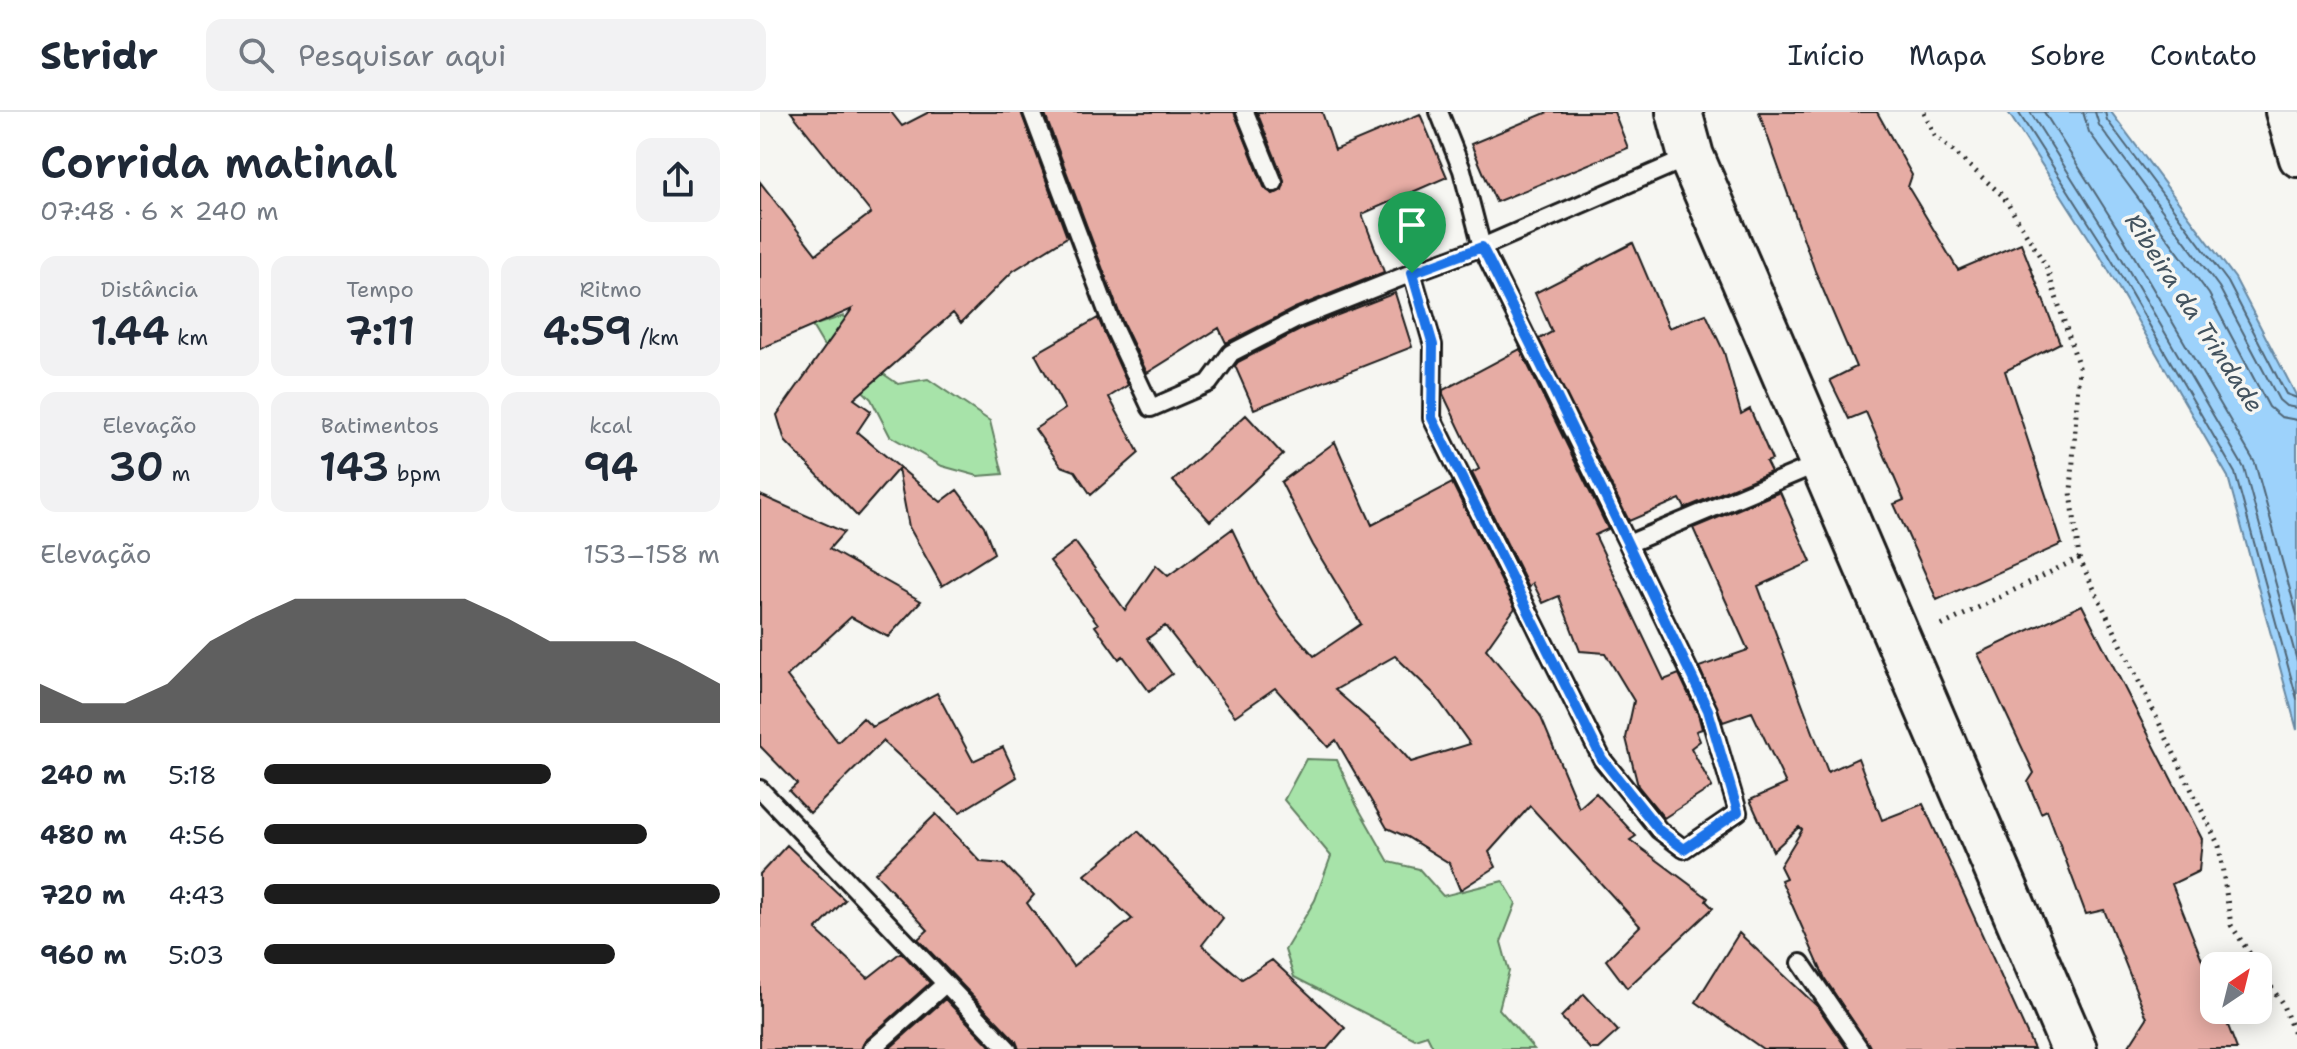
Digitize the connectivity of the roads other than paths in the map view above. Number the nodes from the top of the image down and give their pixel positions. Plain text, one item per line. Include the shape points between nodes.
1 (1032, 112) edge
2 (1245, 112) edge
3 (1439, 112) edge
4 (1679, 112) edge
5 (2283, 112) edge
6 (1691, 156) junction
7 (2297, 159) edge
8 (1274, 183) dead end
9 (1482, 247) junction
10 (1412, 273) junction
11 (1822, 462) junction
12 (1628, 544) junction
13 (760, 789) edge
14 (1801, 963) dead end
15 (945, 984) junction
16 (872, 1049) edge
17 (1008, 1049) edge
18 (1860, 1049) edge
19 (2074, 1049) edge

1 - 10 lane via 1113,327 1151,408 1209,383 1231,353 1285,325
2 - 8 lane
3 - 9 lane via 1462,170
4 - 6 street
5 - 7 street
6 - 9 lane
6 - 11 street
9 - 10 lane
9 - 12 lane
10 - 12 lane via 1433,345 1432,418 1602,759 1659,830 1684,849 1738,812 1708,710
11 - 12 lane
11 - 19 street
13 - 15 lane
14 - 18 lane
15 - 16 lane
15 - 17 lane

